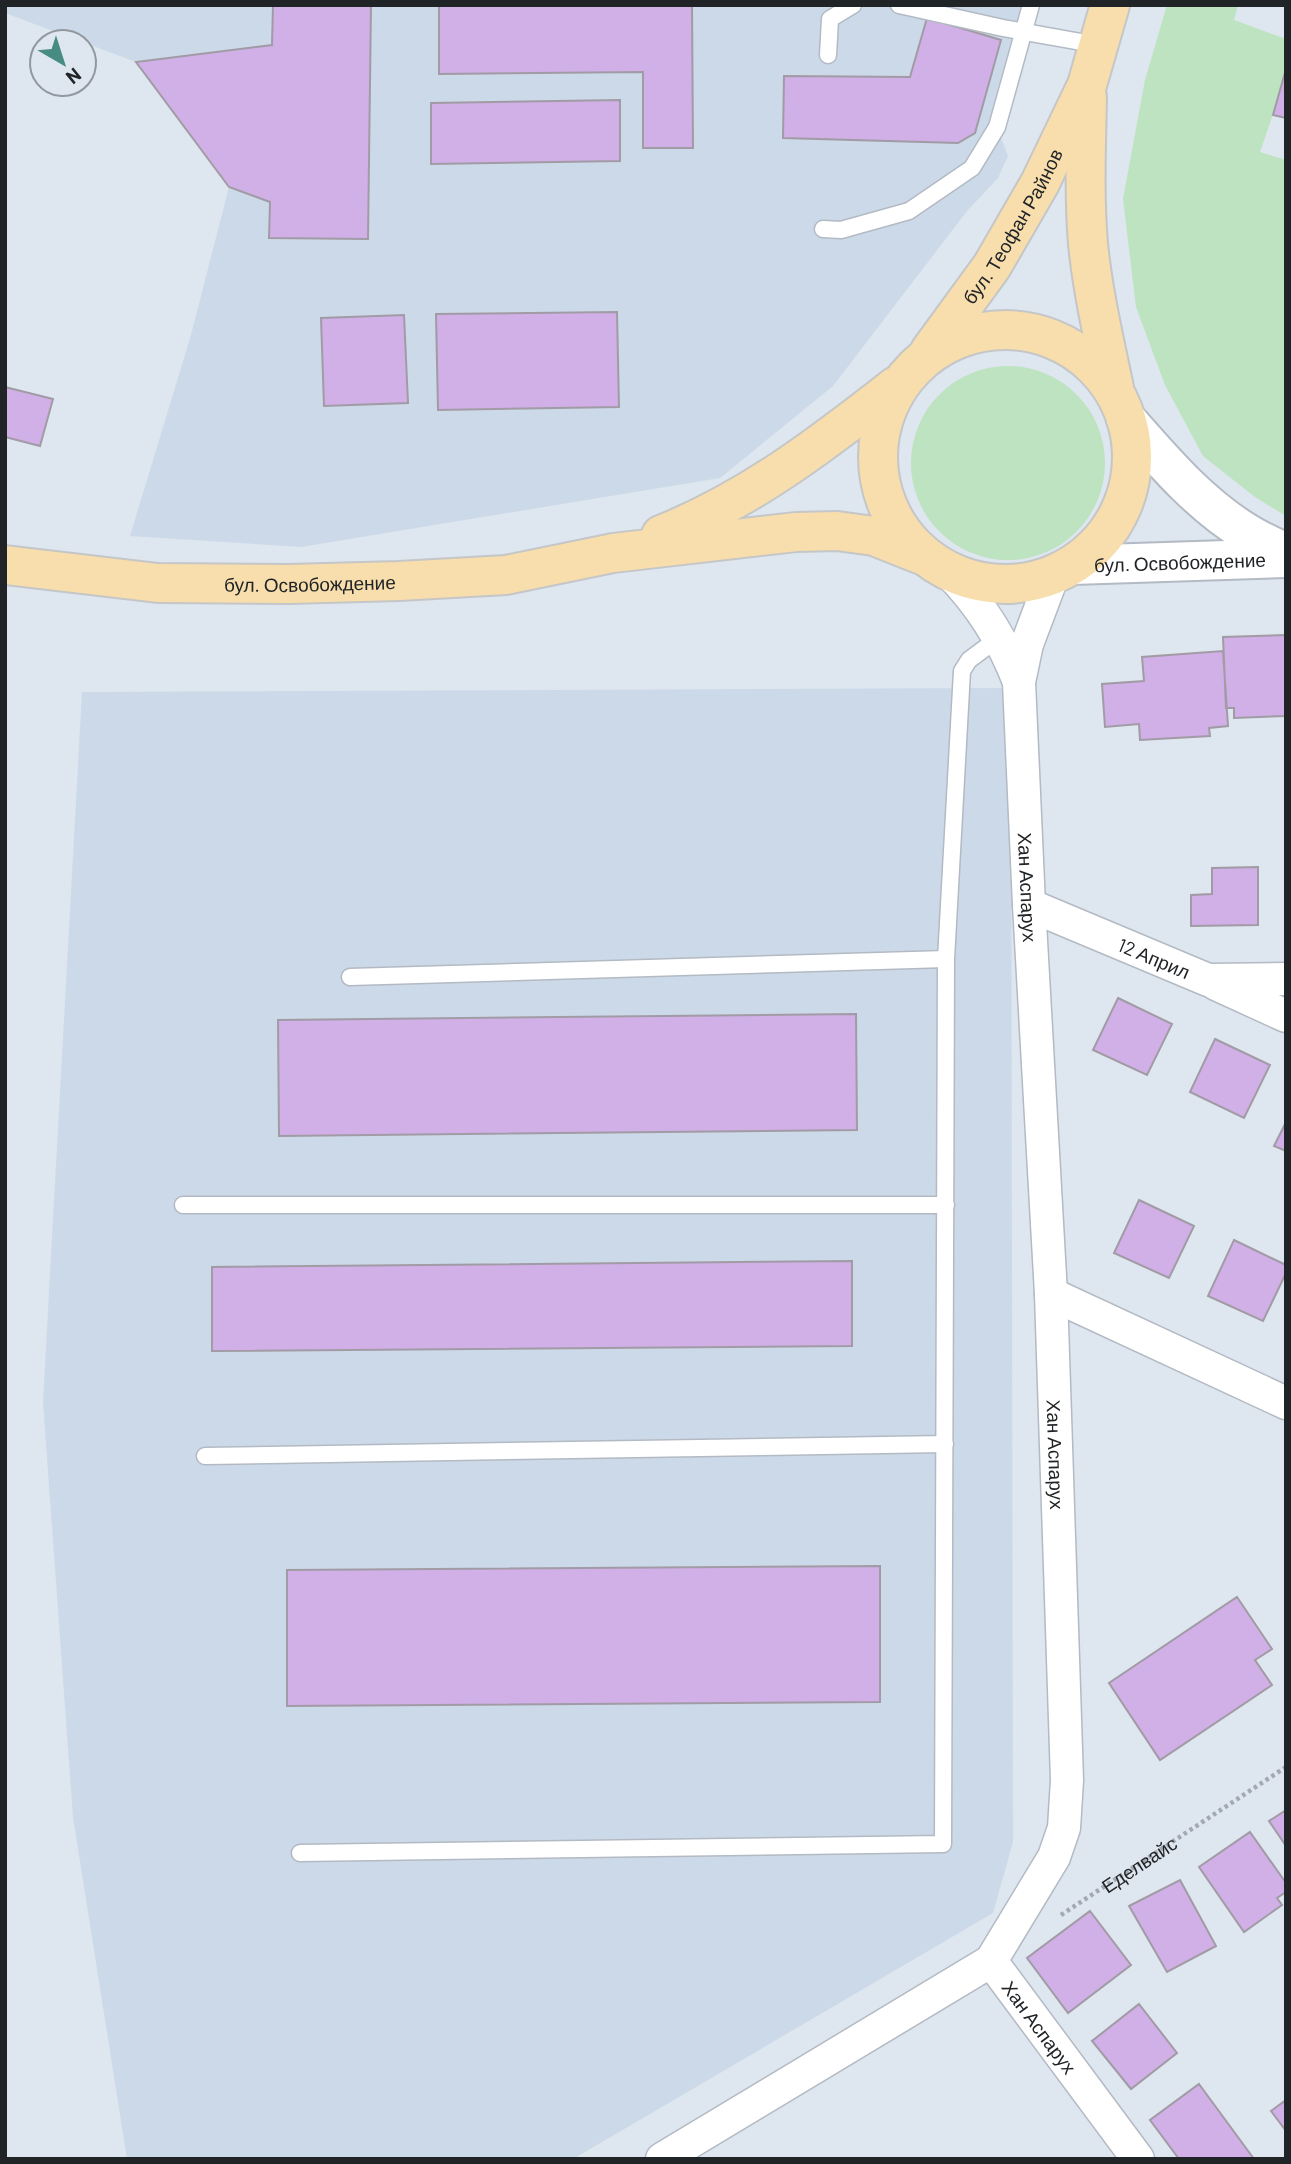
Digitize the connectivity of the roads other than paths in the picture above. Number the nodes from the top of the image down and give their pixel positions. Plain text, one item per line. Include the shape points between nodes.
1 (853, 5) edge
2 (899, 5) edge
3 (1031, 5) edge
4 (1110, 5) edge
5 (1024, 32) junction
6 (1098, 45) junction
7 (828, 55) dead end
8 (1087, 85) junction
9 (822, 229) dead end
10 (915, 368) junction
11 (1121, 406) junction
12 (613, 553) junction
13 (1286, 556) edge
14 (935, 564) junction
15 (5, 565) edge
16 (1063, 570) junction
17 (1000, 637) junction
18 (1019, 681) junction
19 (1029, 905) junction
20 (946, 959) junction
21 (350, 977) dead end
22 (1286, 979) edge
23 (1208, 980) junction
24 (1286, 1016) edge
25 (183, 1205) dead end
26 (946, 1205) junction
27 (1051, 1294) junction
28 (1286, 1403) edge
29 (945, 1444) junction
30 (205, 1456) dead end
31 (300, 1853) dead end
32 (991, 1961) junction
33 (662, 2159) edge
34 (1138, 2159) edge

1 - 7 lane via 830,19
2 - 5 lane
3 - 5 lane
4 - 6 main road, бул. Теофан Райнов
5 - 6 lane
5 - 9 lane via 997,127 972,168 909,211 842,230
6 - 8 main road, бул. Теофан Райнов
8 - 10 main road, бул. Теофан Райнов via 1016,228 970,299
8 - 11 main road, бул. Теофан Райнов via 1088,243 1093,290
10 - 11 main road via 945,345 968,336 1016,330 1041,335 1084,357 1102,374
10 - 12 main road, бул. Освобождение via 827,440 758,488 712,513
10 - 14 main road via 892,398 883,421 878,470 892,517 905,537
11 - 13 main road, бул. Освобождение via 1185,483 1246,533
11 - 16 main road, бул. Теофан Райнов via 1132,441 1132,466 1120,512 1100,542
12 - 14 main road, бул. Освобождение via 837,531 874,536
12 - 15 main road, бул. Освобождение via 506,575 289,584 158,583
13 - 16 main road, бул. Освобождение
14 - 16 main road, бул. Освобождение via 974,581 1001,585 1028,583
14 - 17 street, Хан Аспарух via 969,593
16 - 18 street, Хан Аспарух via 1027,644
17 - 18 street, Хан Аспарух
17 - 20 lane via 969,660 962,671
18 - 19 street, Хан Аспарух
19 - 23 street, 12 Април
19 - 27 street, Хан Аспарух
20 - 21 lane
20 - 26 lane
22 - 23 street, 12 Април
23 - 24 street
25 - 26 lane
26 - 29 lane
27 - 28 street
27 - 32 street, Хан Аспарух via 1067,1766 1064,1828 1054,1857
29 - 30 lane
29 - 31 lane via 943,1844
32 - 33 street
32 - 34 street, Хан Аспарух

